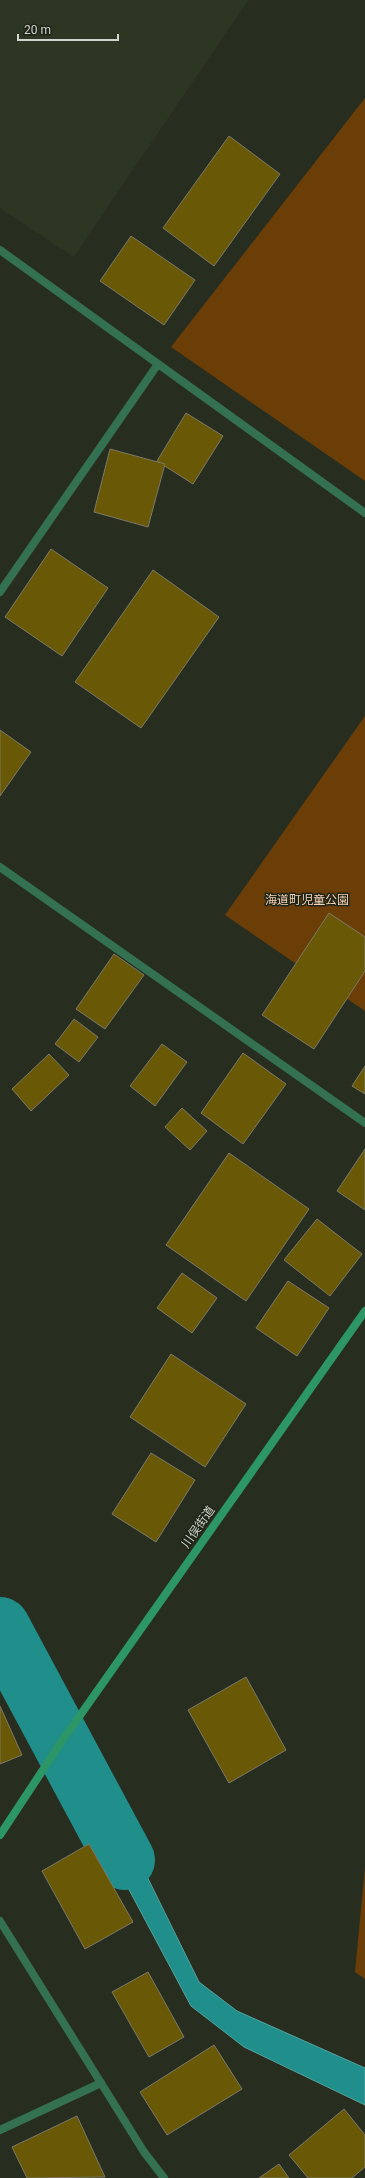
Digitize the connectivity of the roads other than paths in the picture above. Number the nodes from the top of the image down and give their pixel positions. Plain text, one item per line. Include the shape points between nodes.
1 (0, 250) edge
2 (158, 364) junction
3 (365, 513) edge
4 (0, 592) edge
5 (0, 867) edge
6 (365, 1123) edge
7 (365, 1312) edge
8 (0, 1834) edge
9 (0, 1921) edge
10 (101, 2083) junction
11 (0, 2130) edge
12 (164, 2178) edge

1 - 2 street
2 - 3 street
2 - 4 street
5 - 6 street
7 - 8 main road, 川俣街道
9 - 10 street
10 - 11 street
10 - 12 street via 144,2152

